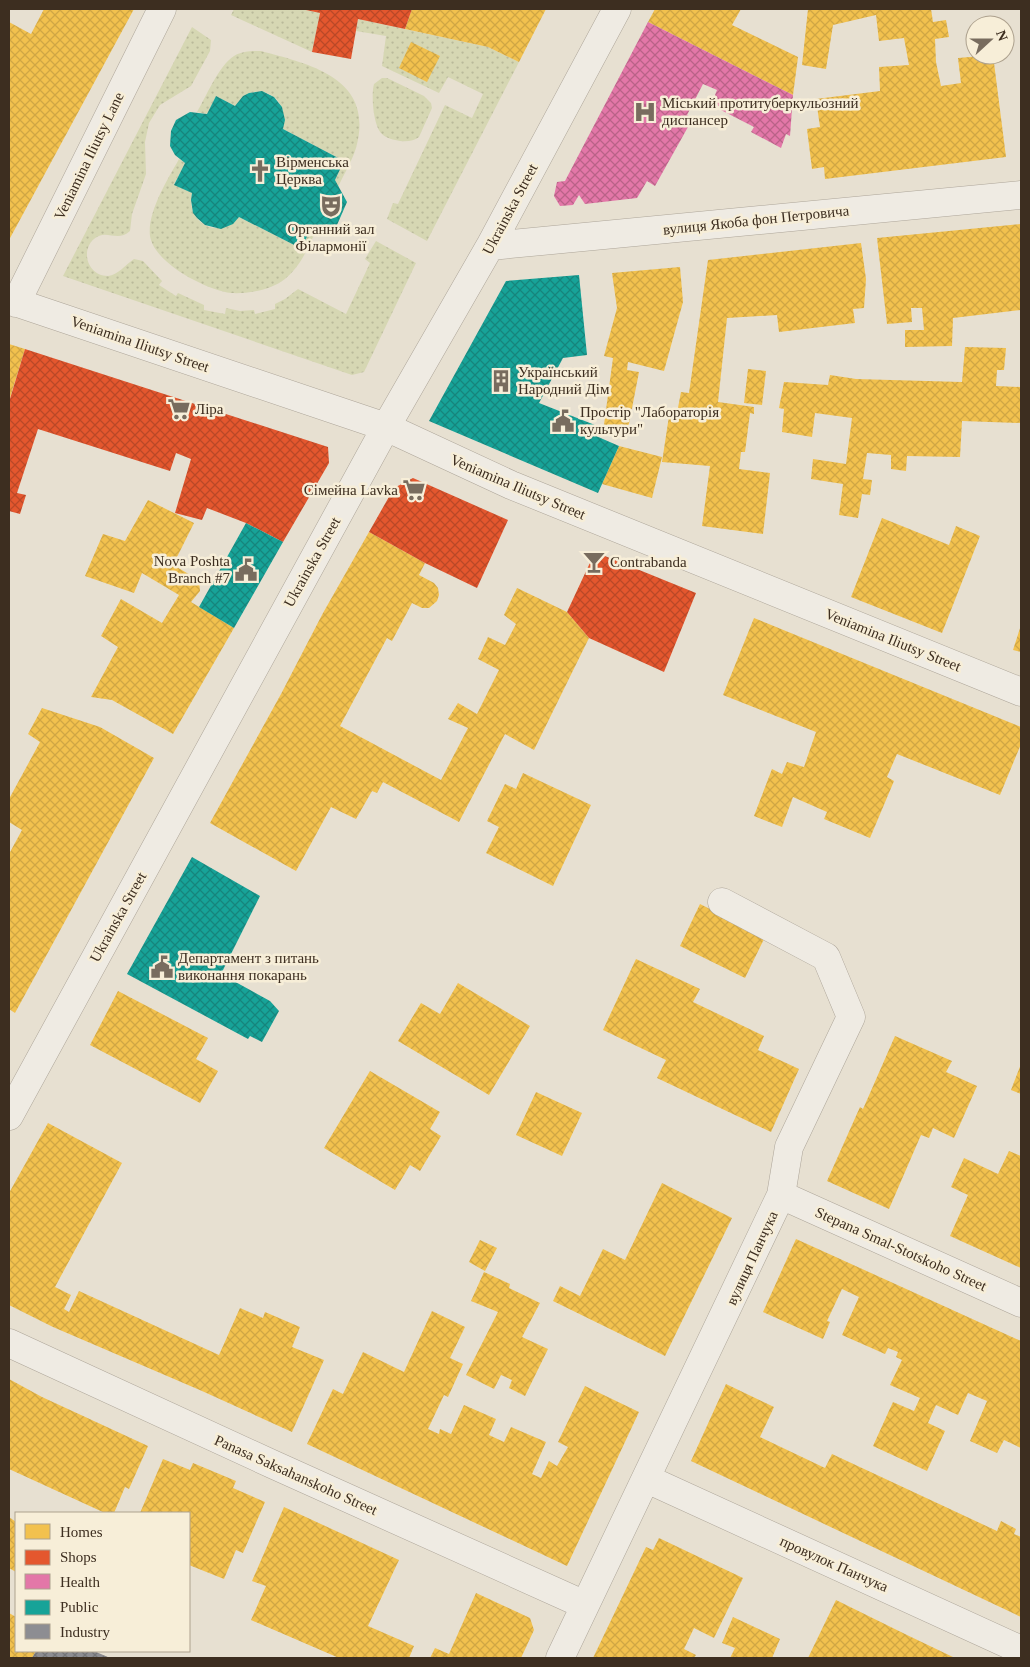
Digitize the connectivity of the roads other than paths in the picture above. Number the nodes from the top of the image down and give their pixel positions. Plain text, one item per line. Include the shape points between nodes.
1 (162, 9) edge
2 (617, 9) edge
3 (1021, 195) edge
4 (490, 246) junction
5 (12, 301) edge
6 (386, 427) junction
7 (1021, 692) edge
8 (722, 902) dead end
9 (9, 1116) edge
10 (781, 1196) junction
11 (1021, 1303) edge
12 (9, 1343) edge
13 (647, 1479) junction
14 (584, 1605) junction
15 (1021, 1650) edge
16 (560, 1658) edge

1 - 5 street, Veniamina Iliutsy Lane
2 - 4 street, Ukrainska Street
3 - 4 street, вулиця Якоба фон Петровича
4 - 6 street, Ukrainska Street
5 - 6 street, Veniamina Iliutsy Street
6 - 7 street, Veniamina Iliutsy Street via 511,485
6 - 9 street, Ukrainska Street
8 - 10 street, вулиця Панчука via 826,957 851,1017 789,1146
10 - 11 street, Stepana Smal-Stotskoho Street
10 - 13 street, вулиця Панчука
12 - 14 street, Panasa Saksahanskoho Street
13 - 14 street, вулиця Панчука
13 - 15 street, провулок Панчука
14 - 16 street, вулиця Панчука

